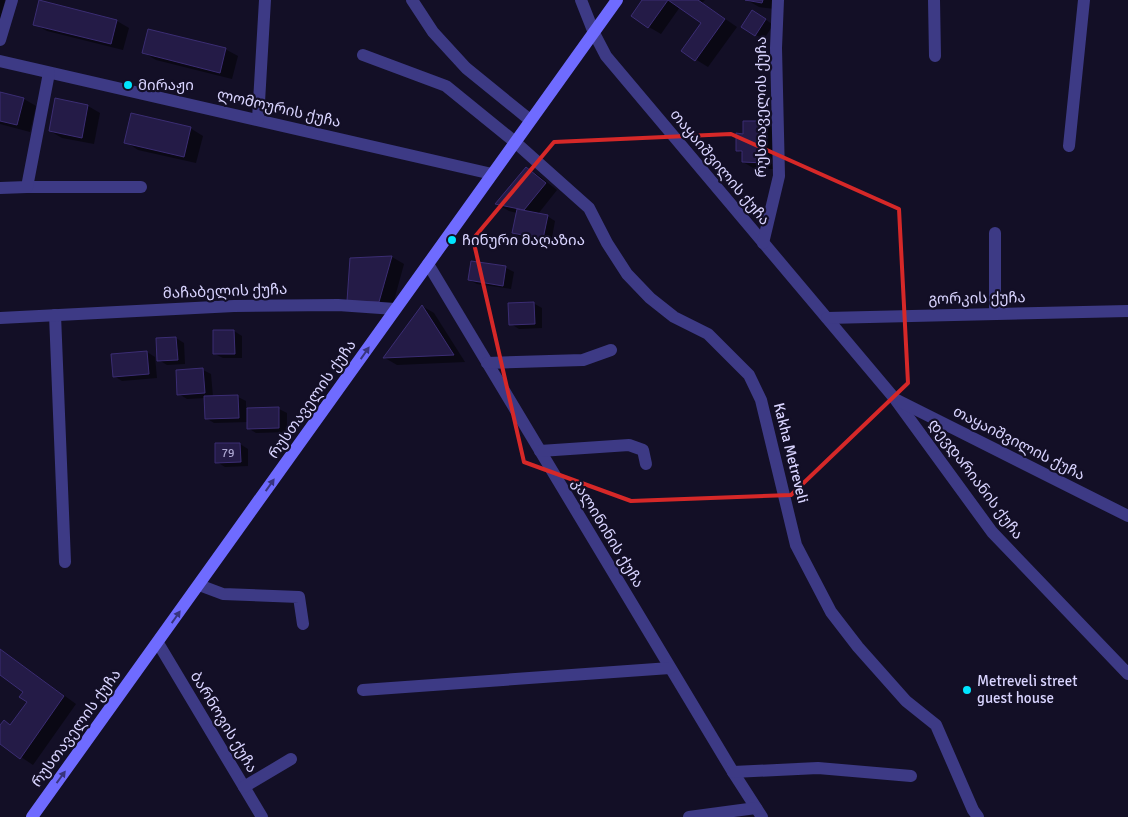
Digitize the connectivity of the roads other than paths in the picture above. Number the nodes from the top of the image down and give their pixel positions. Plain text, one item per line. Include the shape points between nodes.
1 (12, 0) edge
2 (265, 0) edge
3 (412, 0) edge
4 (581, 0) edge
5 (617, 0) edge
6 (778, 0) edge
7 (934, 0) edge
8 (1084, 0) edge
9 (594, 32) junction
10 (0, 40) edge
11 (363, 55) dead end
12 (935, 56) dead end
13 (0, 60) edge
14 (49, 73) junction
15 (258, 119) junction
16 (530, 120) junction
17 (516, 142) junction
18 (1069, 146) dead end
19 (492, 174) junction
20 (27, 187) junction
21 (141, 187) dead end
22 (0, 188) edge
23 (995, 233) dead end
24 (763, 243) junction
25 (428, 264) junction
26 (395, 310) junction
27 (1128, 311) edge
28 (995, 314) junction
29 (56, 315) junction
30 (0, 318) edge
31 (827, 318) junction
32 (610, 350) dead end
33 (487, 363) junction
34 (895, 399) junction
35 (540, 451) junction
36 (646, 464) dead end
37 (1128, 516) edge
38 (65, 562) dead end
39 (199, 585) junction
40 (303, 624) dead end
41 (158, 643) junction
42 (670, 668) junction
43 (1128, 674) edge
44 (363, 690) dead end
45 (291, 759) dead end
46 (733, 772) junction
47 (910, 776) dead end
48 (244, 787) junction
49 (759, 812) edge
50 (32, 817) edge
51 (262, 817) edge
52 (689, 817) edge
53 (978, 817) edge

1 - 10 street
2 - 15 street
3 - 16 street via 433,32 466,68
4 - 9 street, თაყაიშვილის ქუჩა
5 - 9 main road, რუსთაველის ქუჩა
6 - 24 street, რუსთაველის ქუჩა via 779,176
7 - 12 street
8 - 18 street
9 - 16 main road, რუსთაველის ქუჩა
9 - 24 street, თაყაიშვილის ქუჩა via 606,56
11 - 17 street, Kakha Metreveli via 446,86
13 - 14 street, ლომოურის ქუჩა
14 - 15 street, ლომოურის ქუჩა
14 - 20 street
15 - 19 street, ლომოურის ქუჩა
16 - 17 main road, რუსთაველის ქუჩა
17 - 19 main road, რუსთაველის ქუჩა
17 - 53 street, Kakha Metreveli via 589,208 606,243 627,274 650,298 674,317 708,334 749,375 761,400 796,545 831,612 858,647 906,701 936,725
19 - 25 main road, რუსთაველის ქუჩა
20 - 21 street
20 - 22 street
23 - 28 street
24 - 31 street, თაყაიშვილის ქუჩა
25 - 26 main road, რუსთაველის ქუჩა
25 - 33 street, კალინინის ქუჩა
26 - 29 street, მაჩაბელის ქუჩა via 338,305 234,306
39 -> 26 main road, რუსთაველის ქუჩა
27 - 28 street, გორკის ქუჩა
28 - 31 street, გორკის ქუჩა
29 - 30 street, მაჩაბელის ქუჩა
29 - 38 street
31 - 34 street, დევდარიანის ქუჩა
32 - 33 street via 583,360
33 - 35 street, კალინინის ქუჩა
34 - 37 street, თაყაიშვილის ქუჩა
34 - 43 street, დევდარიანის ქუჩა via 992,532
35 - 36 street via 629,445 642,450
35 - 42 street, კალინინის ქუჩა
39 - 40 street via 223,594 299,597
41 -> 39 main road, რუსთაველის ქუჩა
41 - 48 street, ბარნოვის ქუჩა
50 -> 41 main road, რუსთაველის ქუჩა
42 - 44 street
42 - 46 street, კალინინის ქუჩა
45 - 48 street
46 - 47 street via 818,768
46 - 49 street, კალინინის ქუჩა
48 - 51 street, ბარნოვის ქუჩა
49 - 52 street

